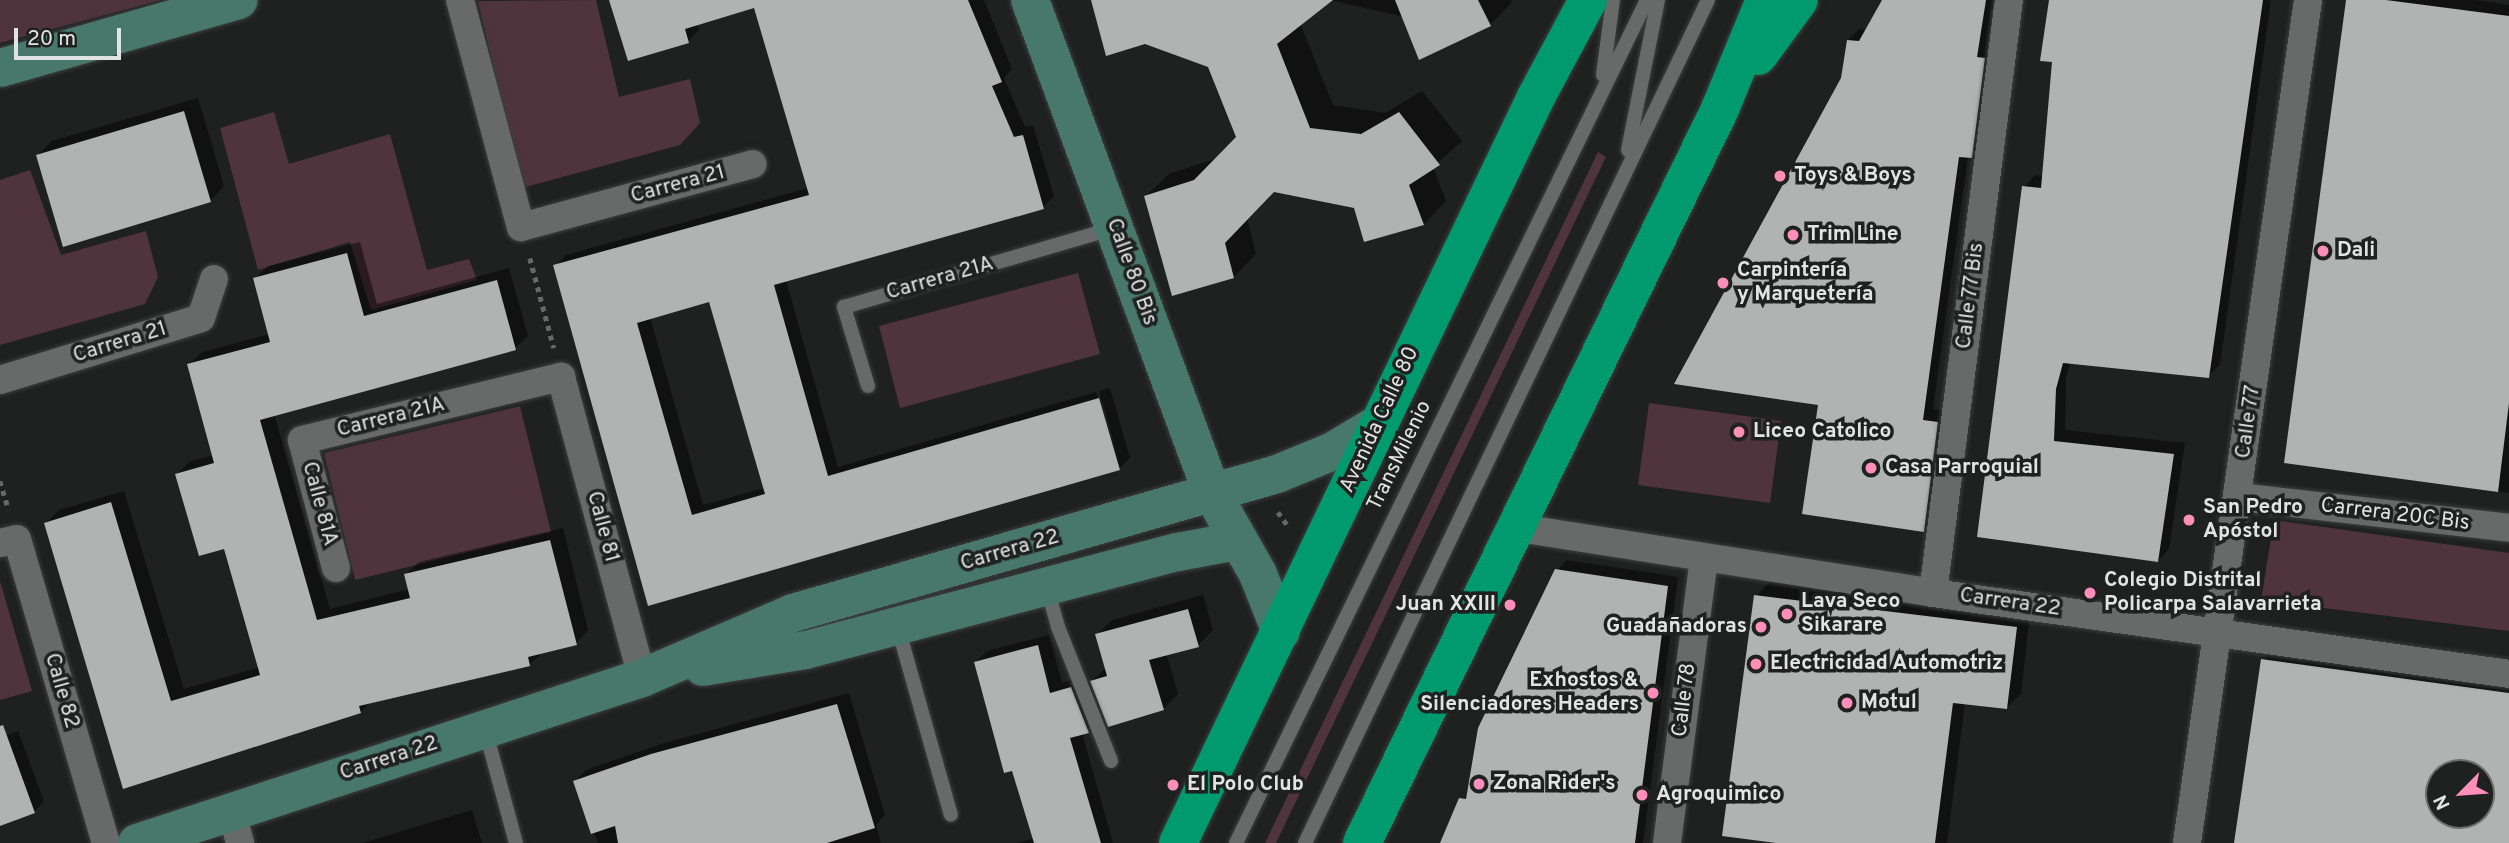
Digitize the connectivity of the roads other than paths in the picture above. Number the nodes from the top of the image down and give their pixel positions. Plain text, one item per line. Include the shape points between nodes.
1 (238, 0) edge
2 (460, 0) edge
3 (1030, 0) edge
4 (1588, 0) edge
5 (1613, 0) edge
6 (1647, 0) edge
7 (1658, 0) edge
8 (1708, 0) edge
9 (1765, 0) edge
10 (1799, 0) edge
11 (2009, 0) edge
12 (2308, 0) edge
13 (0, 68) edge
14 (1601, 88) junction
15 (1720, 109) junction
16 (753, 164) dead end
17 (1624, 169) junction
18 (1115, 228) junction
19 (214, 279) dead end
20 (561, 377) joint
21 (0, 380) edge
22 (868, 386) dead end
23 (1378, 424) junction
24 (302, 439) joint
25 (1212, 493) junction
26 (2239, 497) junction
27 (1513, 527) junction
28 (2509, 528) edge
29 (8, 541) edge
30 (1237, 541) junction
31 (1704, 558) junction
32 (336, 568) dead end
33 (1046, 586) junction
34 (1933, 593) junction
35 (898, 626) junction
36 (1281, 632) junction
37 (2221, 632) junction
38 (2509, 674) edge
39 (642, 678) junction
40 (484, 727) junction
41 (1111, 761) dead end
42 (951, 815) dead end
43 (235, 827) edge
44 (1370, 827) edge
45 (106, 843) edge
46 (137, 843) edge
47 (516, 843) edge
48 (1178, 843) edge
49 (1236, 843) edge
50 (1306, 843) edge
51 (1350, 843) edge
52 (1667, 843) edge
53 (2187, 843) edge

1 - 13 street
2 - 16 street, Carrera 21 via 521,227
3 - 18 street, Calle 80 Bis
4 - 23 highway, Avenida Calle 80
5 - 14 lane, TransMilenio
6 - 14 lane, TransMilenio
7 - 17 lane
8 - 17 lane
9 - 15 highway
10 - 15 highway
11 - 34 street, Calle 77 Bis
12 - 26 street, Calle 77
14 - 49 lane, TransMilenio
15 - 27 highway
17 - 50 lane
18 - 22 lane, Carrera 21A via 845,307
18 - 25 street, Calle 80 Bis
19 - 21 street, Carrera 21 via 201,318
20 - 24 street, Carrera 21A
20 - 39 street, Calle 81
23 - 25 street, Carrera 22 via 1303,465
23 - 36 highway, Avenida Calle 80
24 - 32 street, Calle 81A
25 - 30 street, Calle 80 Bis
25 - 39 street, Carrera 22 via 793,613
26 - 28 street, Carrera 20C Bis
26 - 37 street, Calle 77
27 - 31 street, Carrera 22
27 - 44 highway
29 - 45 street, Calle 82
30 - 33 street, Carrera 22
30 - 36 street via 1258,574
31 - 34 street, Carrera 22
31 - 52 street, Calle 78
33 - 35 street, Carrera 22
33 - 41 lane
34 - 37 street, Carrera 22
35 - 39 street, Carrera 22 via 806,650
35 - 42 lane
36 - 48 highway, Avenida Calle 80
37 - 38 street, Carrera 22
37 - 53 street, Calle 77
39 - 40 street, Carrera 22
40 - 43 street, Carrera 22
40 - 47 lane
43 - 46 street, Carrera 22
44 - 51 lane

